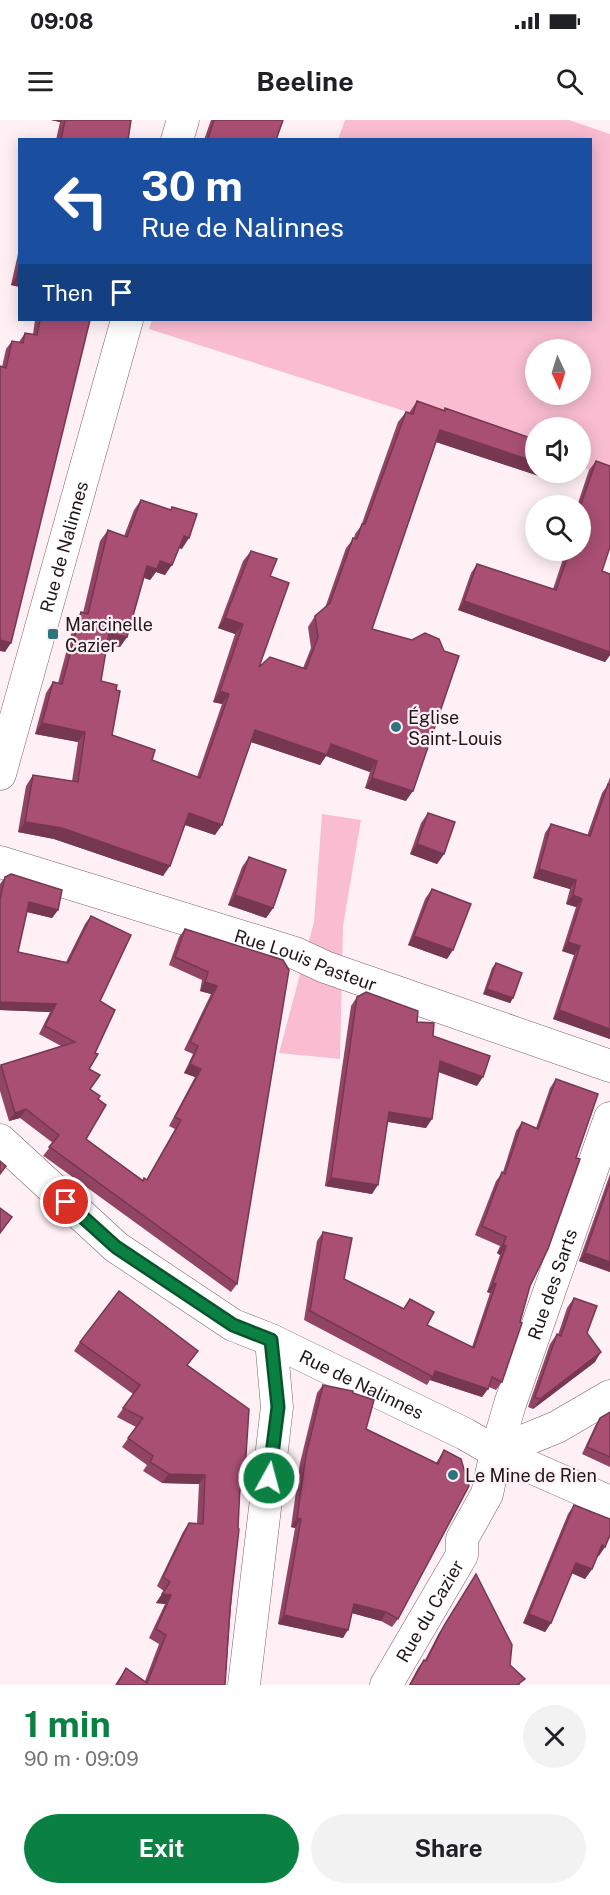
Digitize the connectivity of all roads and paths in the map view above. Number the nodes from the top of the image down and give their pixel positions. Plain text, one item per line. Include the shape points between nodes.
1 (183, 120) edge
2 (178, 138) edge
3 (127, 321) edge
4 (0, 774) edge
5 (0, 862) edge
6 (610, 1066) edge
7 (610, 1118) edge
8 (0, 1140) edge
9 (271, 1340) junction
10 (610, 1396) edge
11 (495, 1452) junction
12 (610, 1502) edge
13 (244, 1685) edge
14 (386, 1685) edge

1 - 2 street
3 - 4 street, Rue de Nalinnes
5 - 6 street, Rue Louis Pasteur via 295,953 325,967
7 - 11 street, Rue des Sarts
8 - 9 street, Rue de Nalinnes via 116,1247 233,1325
9 - 11 street, Rue de Nalinnes
9 - 13 street via 278,1407
10 - 11 street via 557,1427
11 - 12 street, Rue de Nalinnes
11 - 14 street, Rue du Cazier via 487,1494 462,1539 462,1555

